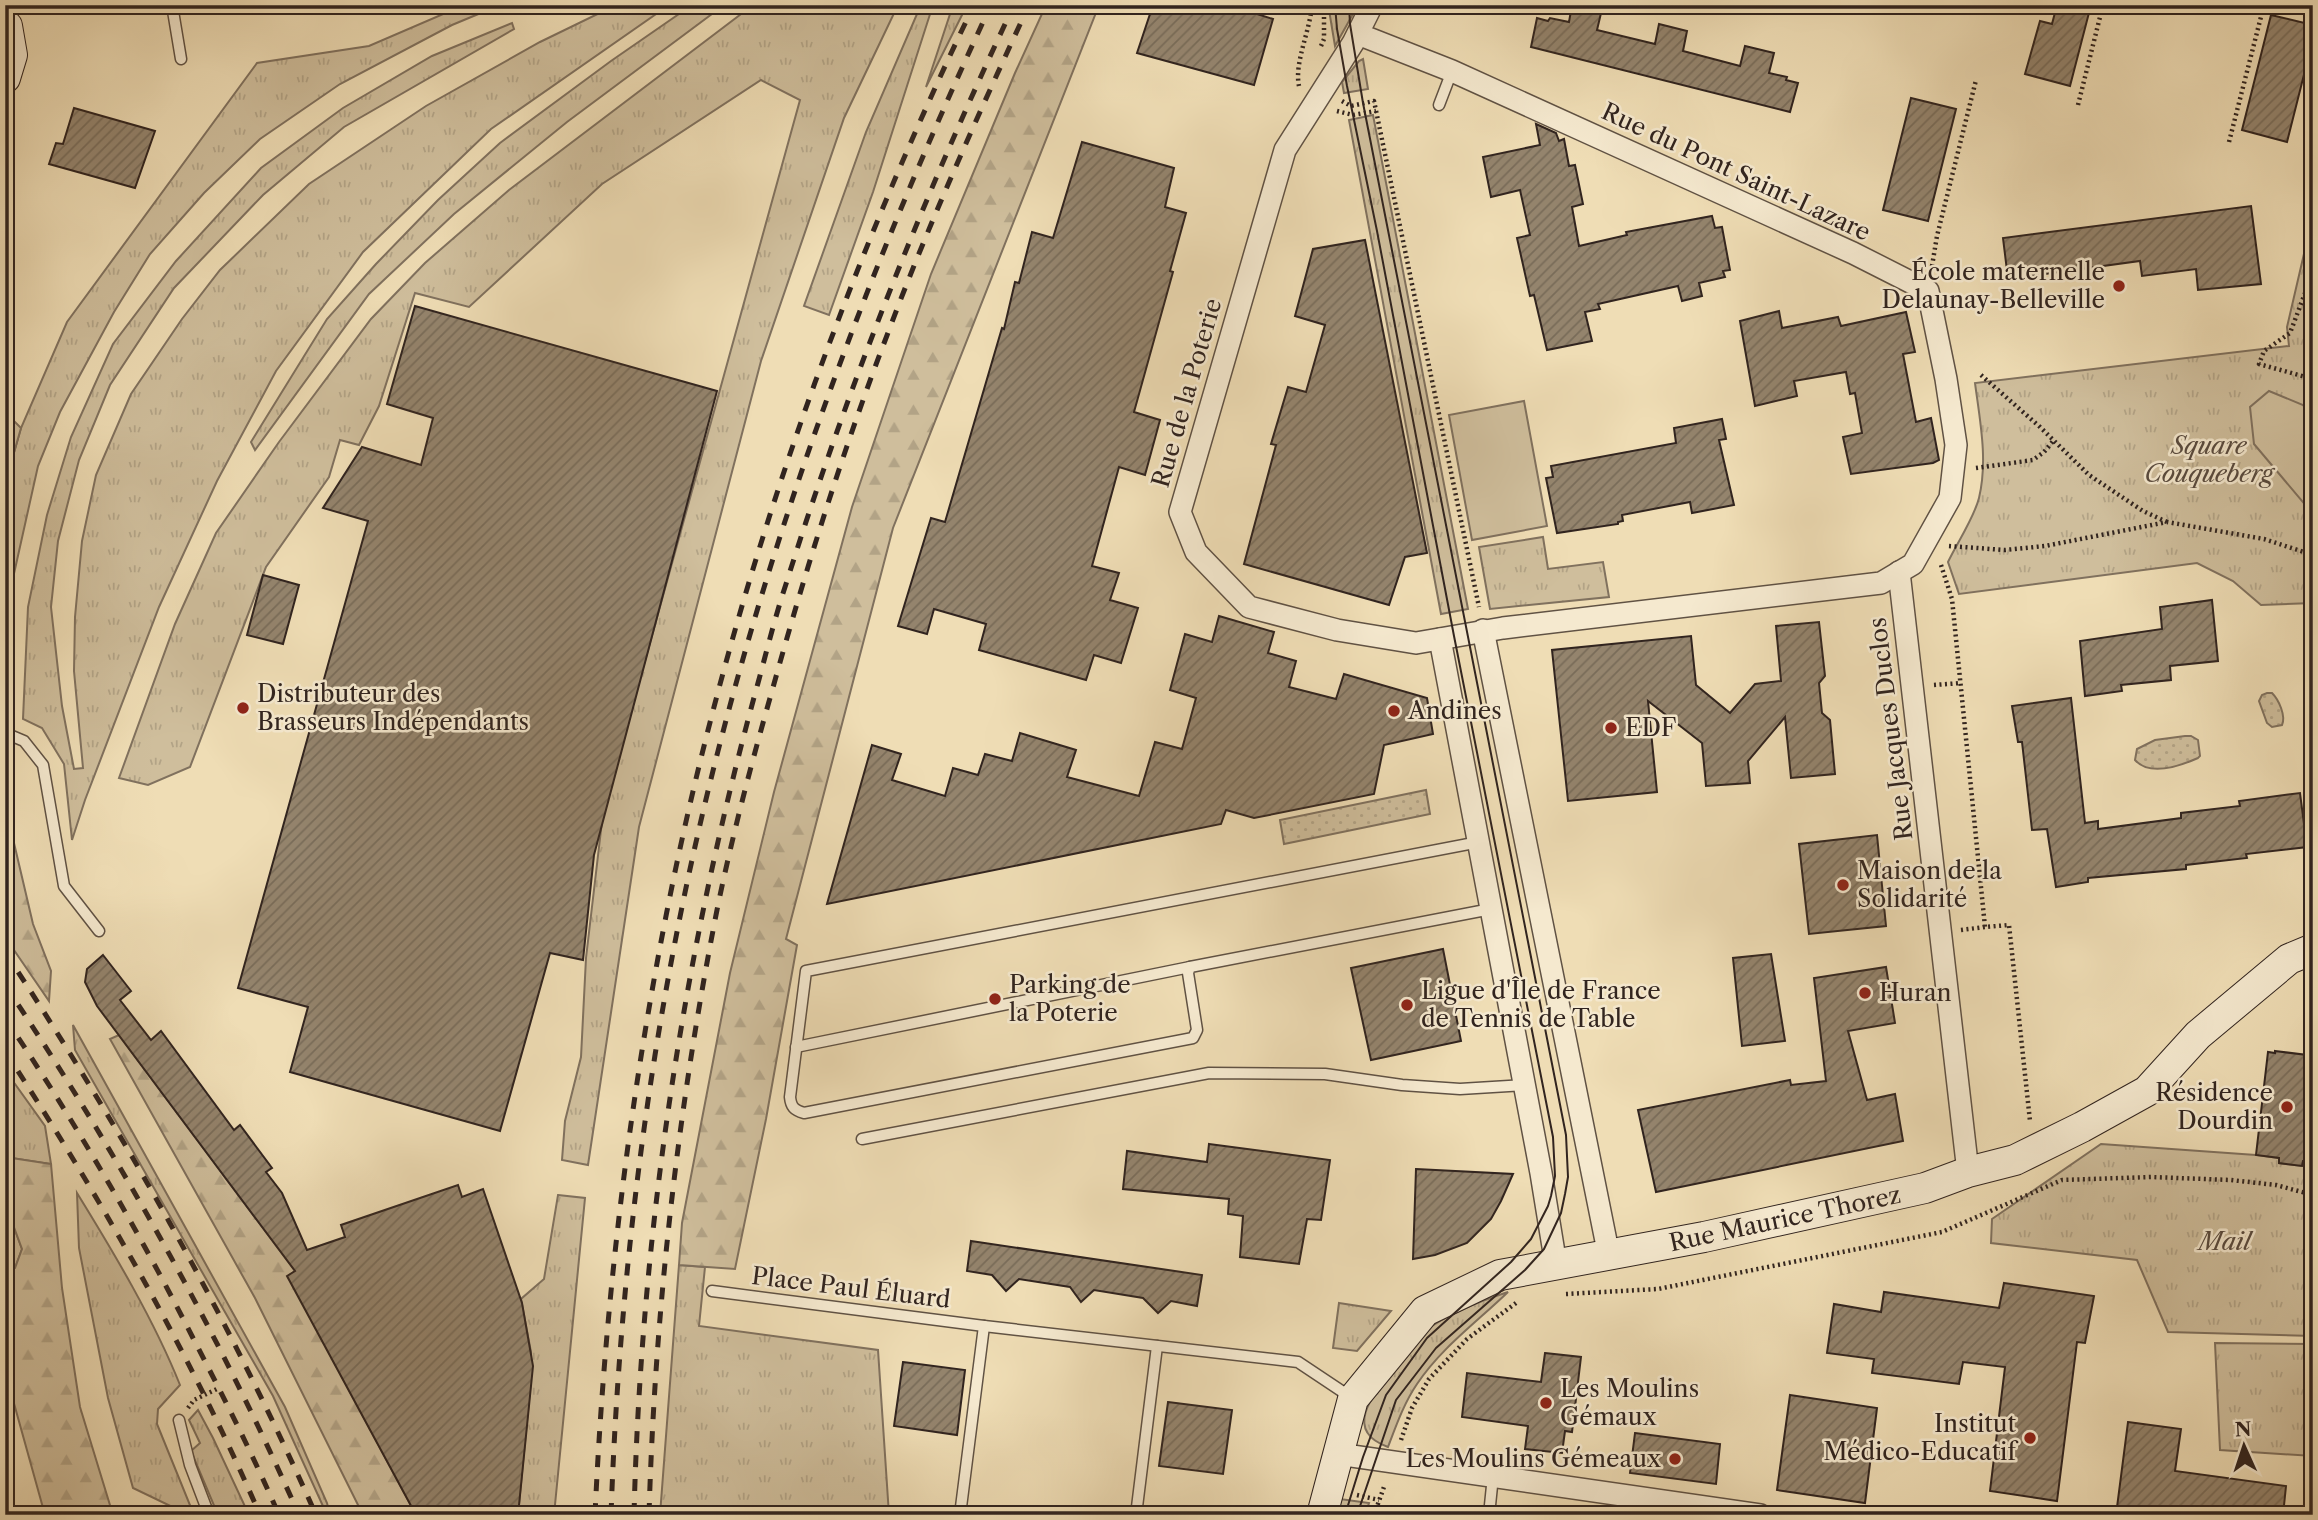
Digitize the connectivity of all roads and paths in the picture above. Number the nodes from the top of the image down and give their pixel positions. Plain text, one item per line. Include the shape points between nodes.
1 (172, 5) edge
2 (1324, 5) edge
3 (1373, 5) edge
4 (2103, 5) edge
5 (2264, 5) edge
6 (8, 19) edge
7 (1358, 34) junction
8 (1319, 49) dead end
9 (181, 59) dead end
10 (1452, 71) junction
11 (5, 78) edge
12 (1976, 80) dead end
13 (1321, 91) junction
14 (1439, 105) dead end
15 (2078, 105) dead end
16 (2230, 142) dead end
17 (2313, 272) edge
18 (1928, 291) junction
19 (1981, 375) dead end
20 (2313, 379) edge
21 (2054, 440) junction
22 (1953, 470) junction
23 (2167, 522) junction
24 (2313, 555) edge
25 (1917, 556) junction
26 (1941, 565) junction
27 (1899, 572) junction
28 (1483, 630) junction
29 (1440, 639) junction
30 (5, 733) edge
31 (1479, 842) junction
32 (1491, 909) junction
33 (99, 931) dead end
34 (2313, 948) edge
35 (1190, 967) junction
36 (796, 1047) junction
37 (1525, 1085) junction
38 (862, 1139) dead end
39 (2039, 1147) junction
40 (1968, 1172) junction
41 (2313, 1195) edge
42 (1609, 1256) junction
43 (1556, 1265) junction
44 (712, 1292) dead end
45 (1561, 1294) dead end
46 (1524, 1301) dead end
47 (984, 1326) junction
48 (1157, 1346) junction
49 (219, 1388) dead end
50 (1353, 1399) junction
51 (180, 1420) joint
52 (1338, 1454) junction
53 (1394, 1462) junction
54 (1493, 1476) junction
55 (209, 1515) edge
56 (960, 1515) edge
57 (1136, 1515) edge
58 (1322, 1515) edge
59 (1374, 1515) edge
60 (1489, 1515) edge
61 (1760, 1515) edge

1 - 9 lane
2 - 8 path via 1324,39
3 - 7 street, Rue de la Poterie
4 - 15 path
5 - 16 path
6 - 11 street via 12,55
7 - 10 street, Rue du Pont Saint-Lazare
7 - 13 street, Rue de la Poterie
10 - 14 lane
10 - 18 street, Rue du Pont Saint-Lazare
12 - 18 path
13 - 28 path via 1351,106 1374,101
13 - 29 street, Rue de la Poterie via 1285,150 1180,512 1196,552 1249,607 1337,630 1416,643
17 - 20 path via 2290,333 2264,351 2259,364
18 - 22 street via 1956,445
19 - 21 path
21 - 22 path via 2033,460
21 - 23 path via 2089,475
22 - 25 street via 1950,498
23 - 24 path via 2264,539
23 - 26 path via 2006,551 1948,546
25 - 26 path
25 - 27 street
26 - 39 path via 1952,599 1985,927 2008,925 2031,1132
27 - 28 street via 1881,583
27 - 40 street, Rue Jacques Duclos
28 - 29 street, Rue de la Poterie
28 - 42 street
29 - 31 street
30 - 33 lane via 24,741 43,765 64,886
31 - 32 street
31 - 36 lane via 806,971
32 - 35 lane
32 - 37 street
34 - 39 street, Rue Maurice Thorez via 2290,959 2198,1035 2147,1091
35 - 36 lane
35 - 36 lane via 1197,1030 1193,1038 804,1113 791,1106
37 - 38 lane via 1460,1089 1325,1074 1209,1073
37 - 43 street
39 - 40 street, Rue Maurice Thorez via 2015,1160
40 - 42 street, Rue Maurice Thorez via 1925,1188
41 - 45 path via 2231,1180 2062,1180 1942,1231 1658,1289
42 - 43 street, Rue Maurice Thorez
43 - 50 street, Rue Maurice Thorez via 1500,1275 1425,1311
44 - 47 lane, Place Paul Éluard
46 - 53 path via 1512,1304 1466,1339 1429,1379 1412,1408
47 - 48 lane, Place Paul Éluard
47 - 56 lane
48 - 50 lane, Place Paul Éluard via 1298,1362
48 - 57 lane
49 - 51 path via 194,1399
50 - 52 street, Rue Maurice Thorez
51 - 55 lane via 190,1465
52 - 53 street
52 - 58 street, Rue Maurice Thorez
53 - 54 street
53 - 59 path
54 - 60 lane
54 - 61 street

